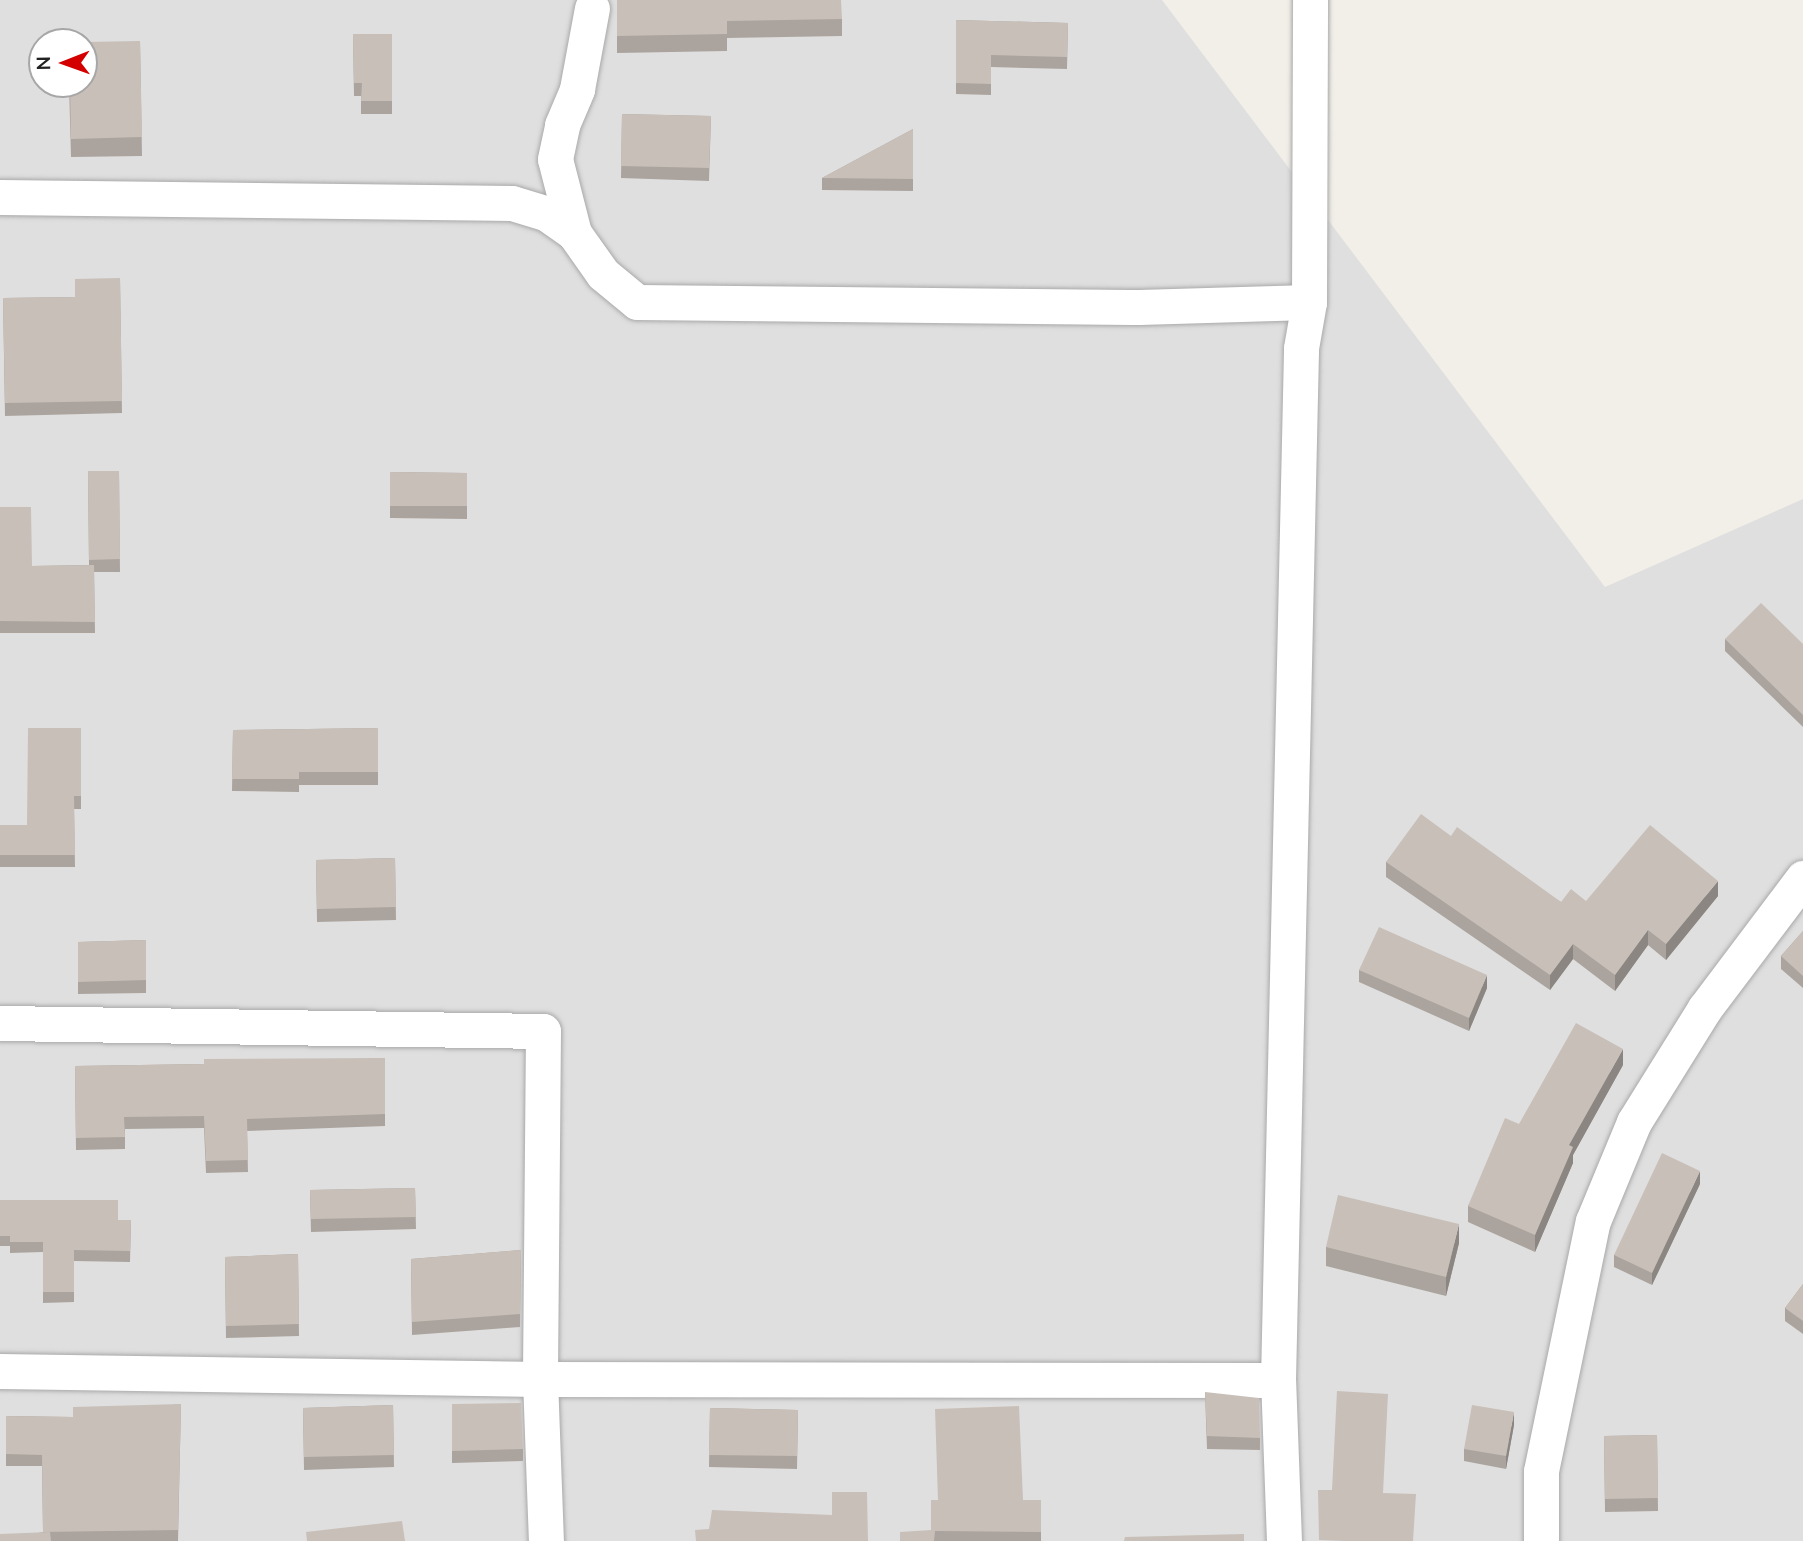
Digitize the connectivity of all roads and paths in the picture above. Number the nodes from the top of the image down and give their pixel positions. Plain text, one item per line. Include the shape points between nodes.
1 (1310, 0) edge
2 (592, 8) dead end
3 (0, 197) edge
4 (574, 233) junction
5 (1309, 302) junction
6 (1803, 878) edge
7 (0, 1023) edge
8 (0, 1371) edge
9 (541, 1379) junction
10 (1278, 1380) junction
11 (546, 1541) edge
12 (1284, 1541) edge
13 (1541, 1541) edge

1 - 5 street
2 - 4 street via 578,89 562,125 555,159
3 - 4 street via 512,203 547,214
4 - 5 street via 603,274 638,302 1139,307
5 - 10 street via 1301,348
6 - 13 street via 1705,1008 1641,1111 1593,1221 1541,1471
7 - 9 street via 542,1031
8 - 9 street
9 - 10 street
9 - 11 street
10 - 12 street

